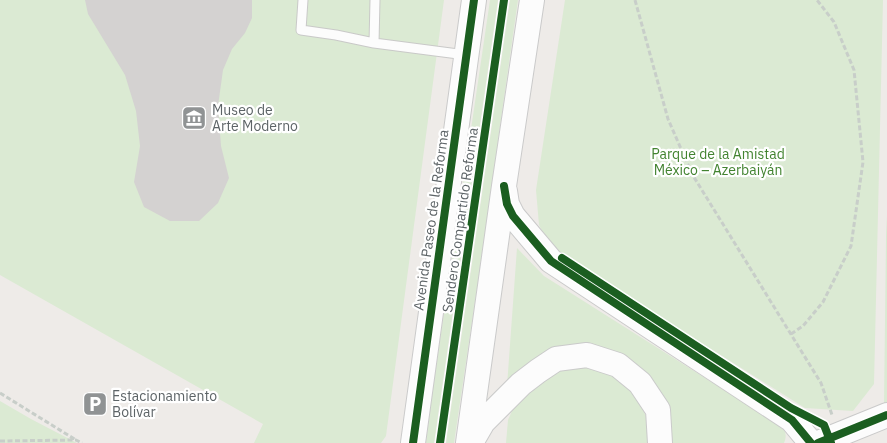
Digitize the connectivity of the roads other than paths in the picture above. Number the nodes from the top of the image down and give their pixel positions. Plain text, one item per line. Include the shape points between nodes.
1 (303, 0) edge
2 (375, 0) edge
3 (474, 0) edge
4 (532, 0) edge
5 (374, 44) junction
6 (466, 55) junction
7 (504, 186) junction
8 (887, 416) edge
9 (412, 442) edge
10 (470, 443) edge
11 (660, 443) edge
12 (810, 443) edge
13 (818, 443) edge

1 - 5 lane via 301,30
2 - 5 lane
3 - 6 main road, Avenida Paseo de la Reforma
4 - 7 main road
5 - 6 lane
6 - 9 main road, Avenida Paseo de la Reforma
7 - 10 main road
7 - 12 main road via 513,216 551,261 792,420
8 - 13 main road
10 - 11 main road via 483,422 532,375 556,359 587,355 618,365 640,384 658,410

